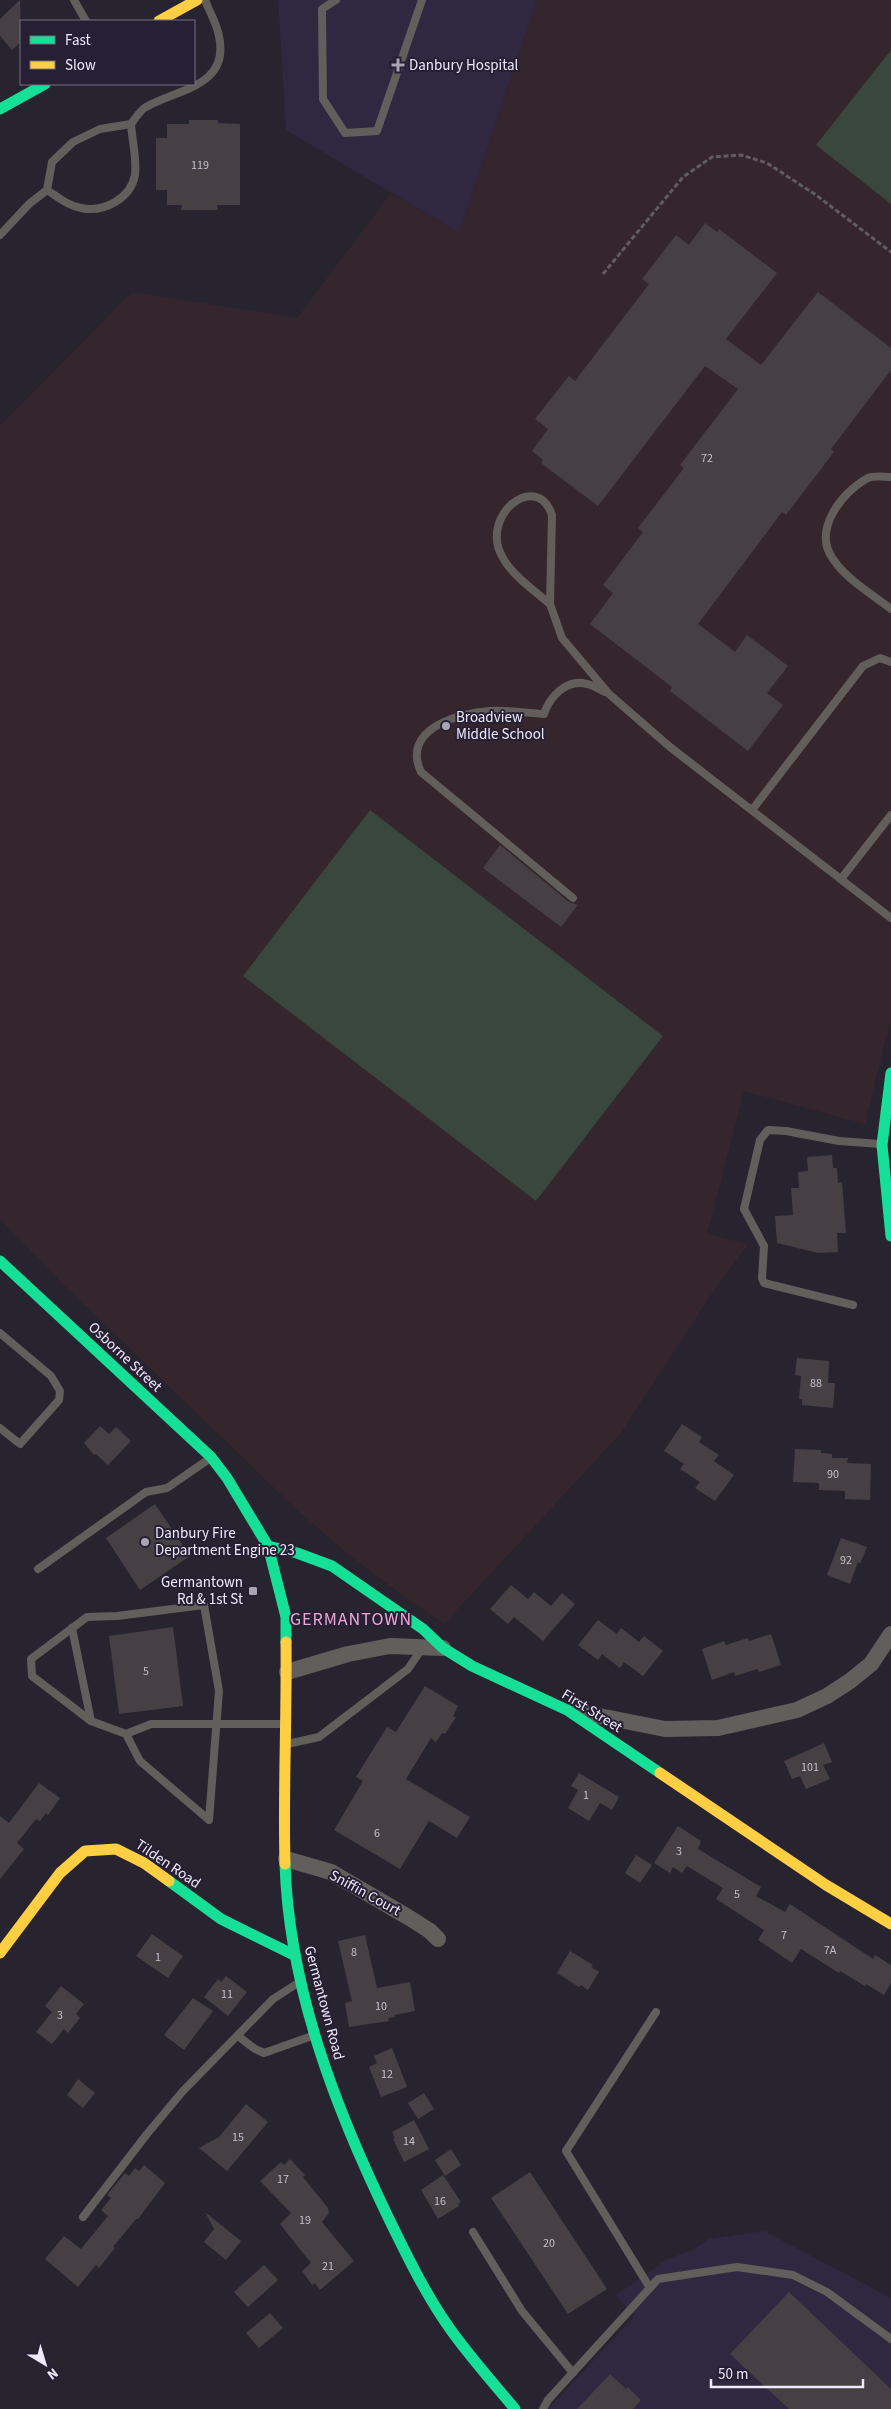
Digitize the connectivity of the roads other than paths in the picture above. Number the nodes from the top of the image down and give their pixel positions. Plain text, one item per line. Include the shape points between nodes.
1 (74, 0) edge
2 (197, 0) edge
3 (204, 0) edge
4 (336, 0) edge
5 (422, 0) edge
6 (85, 20) edge
7 (161, 20) edge
8 (44, 85) edge
9 (0, 109) edge
10 (131, 124) junction
11 (47, 190) junction
12 (0, 235) edge
13 (891, 477) edge
14 (550, 604) junction
15 (891, 609) edge
16 (891, 662) edge
17 (609, 694) junction
18 (752, 810) junction
19 (891, 815) edge
20 (841, 879) junction
21 (573, 898) dead end
22 (891, 918) edge
23 (891, 1073) edge
24 (882, 1145) junction
25 (891, 1236) edge
26 (0, 1261) edge
27 (852, 1304) dead end
28 (0, 1332) edge
29 (0, 1428) edge
30 (211, 1457) junction
31 (226, 1478) joint
32 (268, 1546) junction
33 (38, 1569) dead end
34 (72, 1628) junction
35 (891, 1634) edge
36 (423, 1646) junction
37 (443, 1648) junction
38 (287, 1672) junction
39 (566, 1710) junction
40 (91, 1721) junction
41 (217, 1724) junction
42 (286, 1724) junction
43 (126, 1734) junction
44 (285, 1744) junction
45 (286, 1859) junction
46 (891, 1924) edge
47 (438, 1939) dead end
48 (0, 1953) edge
49 (294, 1955) junction
50 (300, 1982) junction
51 (656, 2012) dead end
52 (314, 2035) junction
53 (238, 2036) junction
54 (83, 2217) dead end
55 (473, 2232) dead end
56 (650, 2288) junction
57 (891, 2339) edge
58 (573, 2373) junction
59 (515, 2409) edge
60 (543, 2409) edge

1 - 6 lane
2 - 7 main road
3 - 10 lane via 220,36 220,52 213,71 207,79 185,92 145,107
4 - 5 lane via 322,9 323,99 345,133 377,131
8 - 9 main road
10 - 11 lane via 100,128 73,142 52,162
10 - 11 lane via 135,174 123,197 111,205 82,208
11 - 12 lane
13 - 15 lane via 870,476 844,497 829,517 826,541 832,558 845,573
14 - 14 lane via 550,507 531,496 517,499 506,509 497,526 496,543 503,560
14 - 17 lane via 562,638
16 - 18 lane via 880,658 863,666
17 - 18 lane via 670,747
17 - 21 lane via 585,683 571,685 556,692 548,701 544,714 490,711 446,720 428,733 416,752 421,772
18 - 20 lane
19 - 20 lane
20 - 22 lane
23 - 24 main road
24 - 25 main road
24 - 27 lane via 768,1130 760,1140 744,1209 764,1246 764,1283
26 - 30 main road, Osborne Street
28 - 29 lane via 52,1376 60,1392 59,1400 20,1444
30 - 31 main road, Osborne Street
30 - 33 lane via 167,1488 146,1492
31 - 32 main road, Germantown Road
32 - 37 main road, First Street via 332,1566 423,1629
32 - 38 main road, Germantown Road via 286,1617
34 - 40 lane
34 - 40 lane via 31,1659 32,1676
34 - 41 lane via 87,1617 204,1605 219,1691
35 - 39 street via 871,1664 850,1681 797,1710 718,1728 665,1729
36 - 37 street
36 - 38 street via 390,1646 348,1654
36 - 44 lane via 408,1669 319,1738
37 - 39 main road, First Street via 472,1666
38 - 42 main road, Germantown Road
39 - 46 main road, First Street via 826,1885
40 - 43 lane
41 - 42 lane
41 - 43 lane via 151,1724
41 - 43 lane via 208,1820 140,1761
42 - 44 main road, Germantown Road
44 - 45 main road, Germantown Road
45 - 47 street, Sniffin Court via 331,1872 408,1916
45 - 49 main road, Germantown Road via 286,1896
48 - 49 main road, Tilden Road via 60,1873 85,1851 116,1849 144,1863 221,1919
49 - 50 main road, Germantown Road
50 - 52 main road, Germantown Road
50 - 53 lane via 273,1998
51 - 56 lane via 566,2151
52 - 53 lane via 264,2053
52 - 59 main road, Germantown Road via 364,2168 407,2256 452,2332
53 - 54 lane via 183,2091
55 - 58 lane via 522,2311
56 - 57 lane via 658,2279 737,2267 793,2274 827,2292
56 - 58 lane
58 - 60 lane

